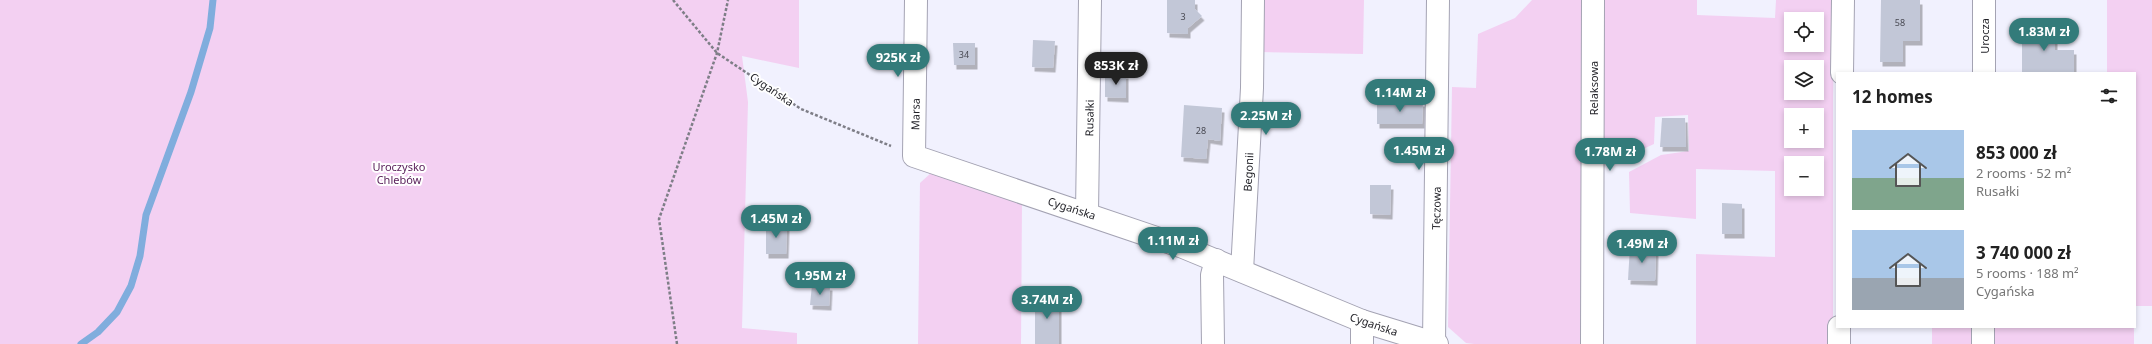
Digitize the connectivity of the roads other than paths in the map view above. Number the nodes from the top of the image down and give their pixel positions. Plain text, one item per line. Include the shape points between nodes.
1 (916, 0) edge
2 (1090, 0) edge
3 (1253, 0) edge
4 (1438, 0) edge
5 (1593, 0) edge
6 (1843, 0) edge
7 (1984, 0) edge
8 (1842, 72) edge
9 (1984, 72) edge
10 (914, 156) joint
11 (1087, 213) junction
12 (1216, 260) junction
13 (1242, 271) junction
14 (1362, 321) junction
15 (1839, 328) edge
16 (1983, 328) edge
17 (1212, 344) edge
18 (1362, 344) edge
19 (1436, 344) edge
20 (1592, 344) edge
21 (1839, 344) edge
22 (1983, 344) edge

1 - 10 street, Marsa
2 - 11 street, Rusałki
3 - 13 street, Begonii via 1252,88
4 - 19 street, Tęczowa
5 - 20 street, Relaksowa
6 - 8 street
7 - 9 street, Urocza
10 - 11 street, Cygańska
11 - 12 street, Cygańska
12 - 13 street, Cygańska
12 - 17 street via 1212,275
13 - 14 street, Cygańska
14 - 18 street
14 - 19 street, Cygańska
15 - 21 street
16 - 22 street

